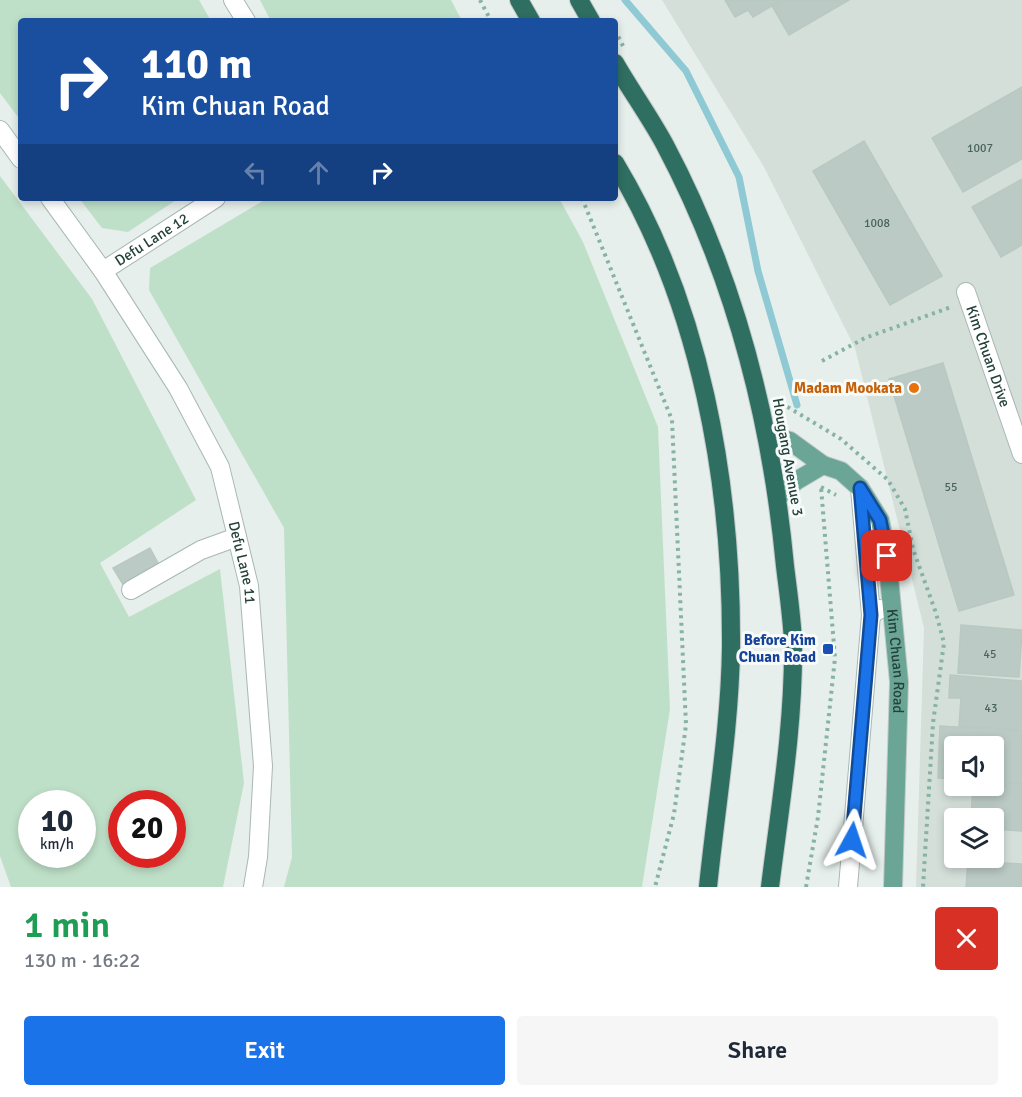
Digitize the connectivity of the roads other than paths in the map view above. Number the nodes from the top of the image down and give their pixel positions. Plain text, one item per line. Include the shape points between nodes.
1 (233, 0) edge
2 (519, 0) edge
3 (579, 0) edge
4 (244, 18) edge
5 (529, 18) edge
6 (589, 18) edge
7 (618, 68) edge
8 (0, 130) edge
9 (18, 155) edge
10 (618, 169) edge
11 (52, 201) edge
12 (211, 201) edge
13 (103, 271) junction
14 (968, 296) road end
15 (768, 435) junction
16 (1022, 454) edge
17 (823, 465) junction
18 (860, 488) junction
19 (778, 497) junction
20 (237, 537) junction
21 (131, 590) dead end
22 (893, 605) junction
23 (871, 615) junction
24 (253, 887) edge
25 (708, 887) edge
26 (770, 887) edge
27 (848, 887) edge
28 (893, 887) edge

1 - 4 street
2 - 5 highway
3 - 6 highway
7 - 15 highway, Hougang Avenue 3 via 665,144 712,249 752,363
8 - 9 street
10 - 25 highway via 668,270 684,320 706,393 725,508 730,648
11 - 13 street, Defu Lane 12
12 - 13 street, Defu Lane 12
13 - 20 street, Defu Lane 11 via 178,388 220,467
14 - 16 street, Kim Chuan Drive
15 - 17 main road, Kim Chuan Road via 790,441
15 - 19 highway, Hougang Avenue 3
17 - 18 main road, Kim Chuan Road via 841,471
17 - 19 main road
18 - 22 main road, Kim Chuan Road via 880,520
18 - 23 street
19 - 26 highway, Hougang Avenue 3 via 793,643 789,734
20 - 21 street via 201,550
20 - 24 street, Defu Lane 11 via 249,586 263,766
22 - 23 street
22 - 28 main road, Kim Chuan Road via 899,682
23 - 27 street

